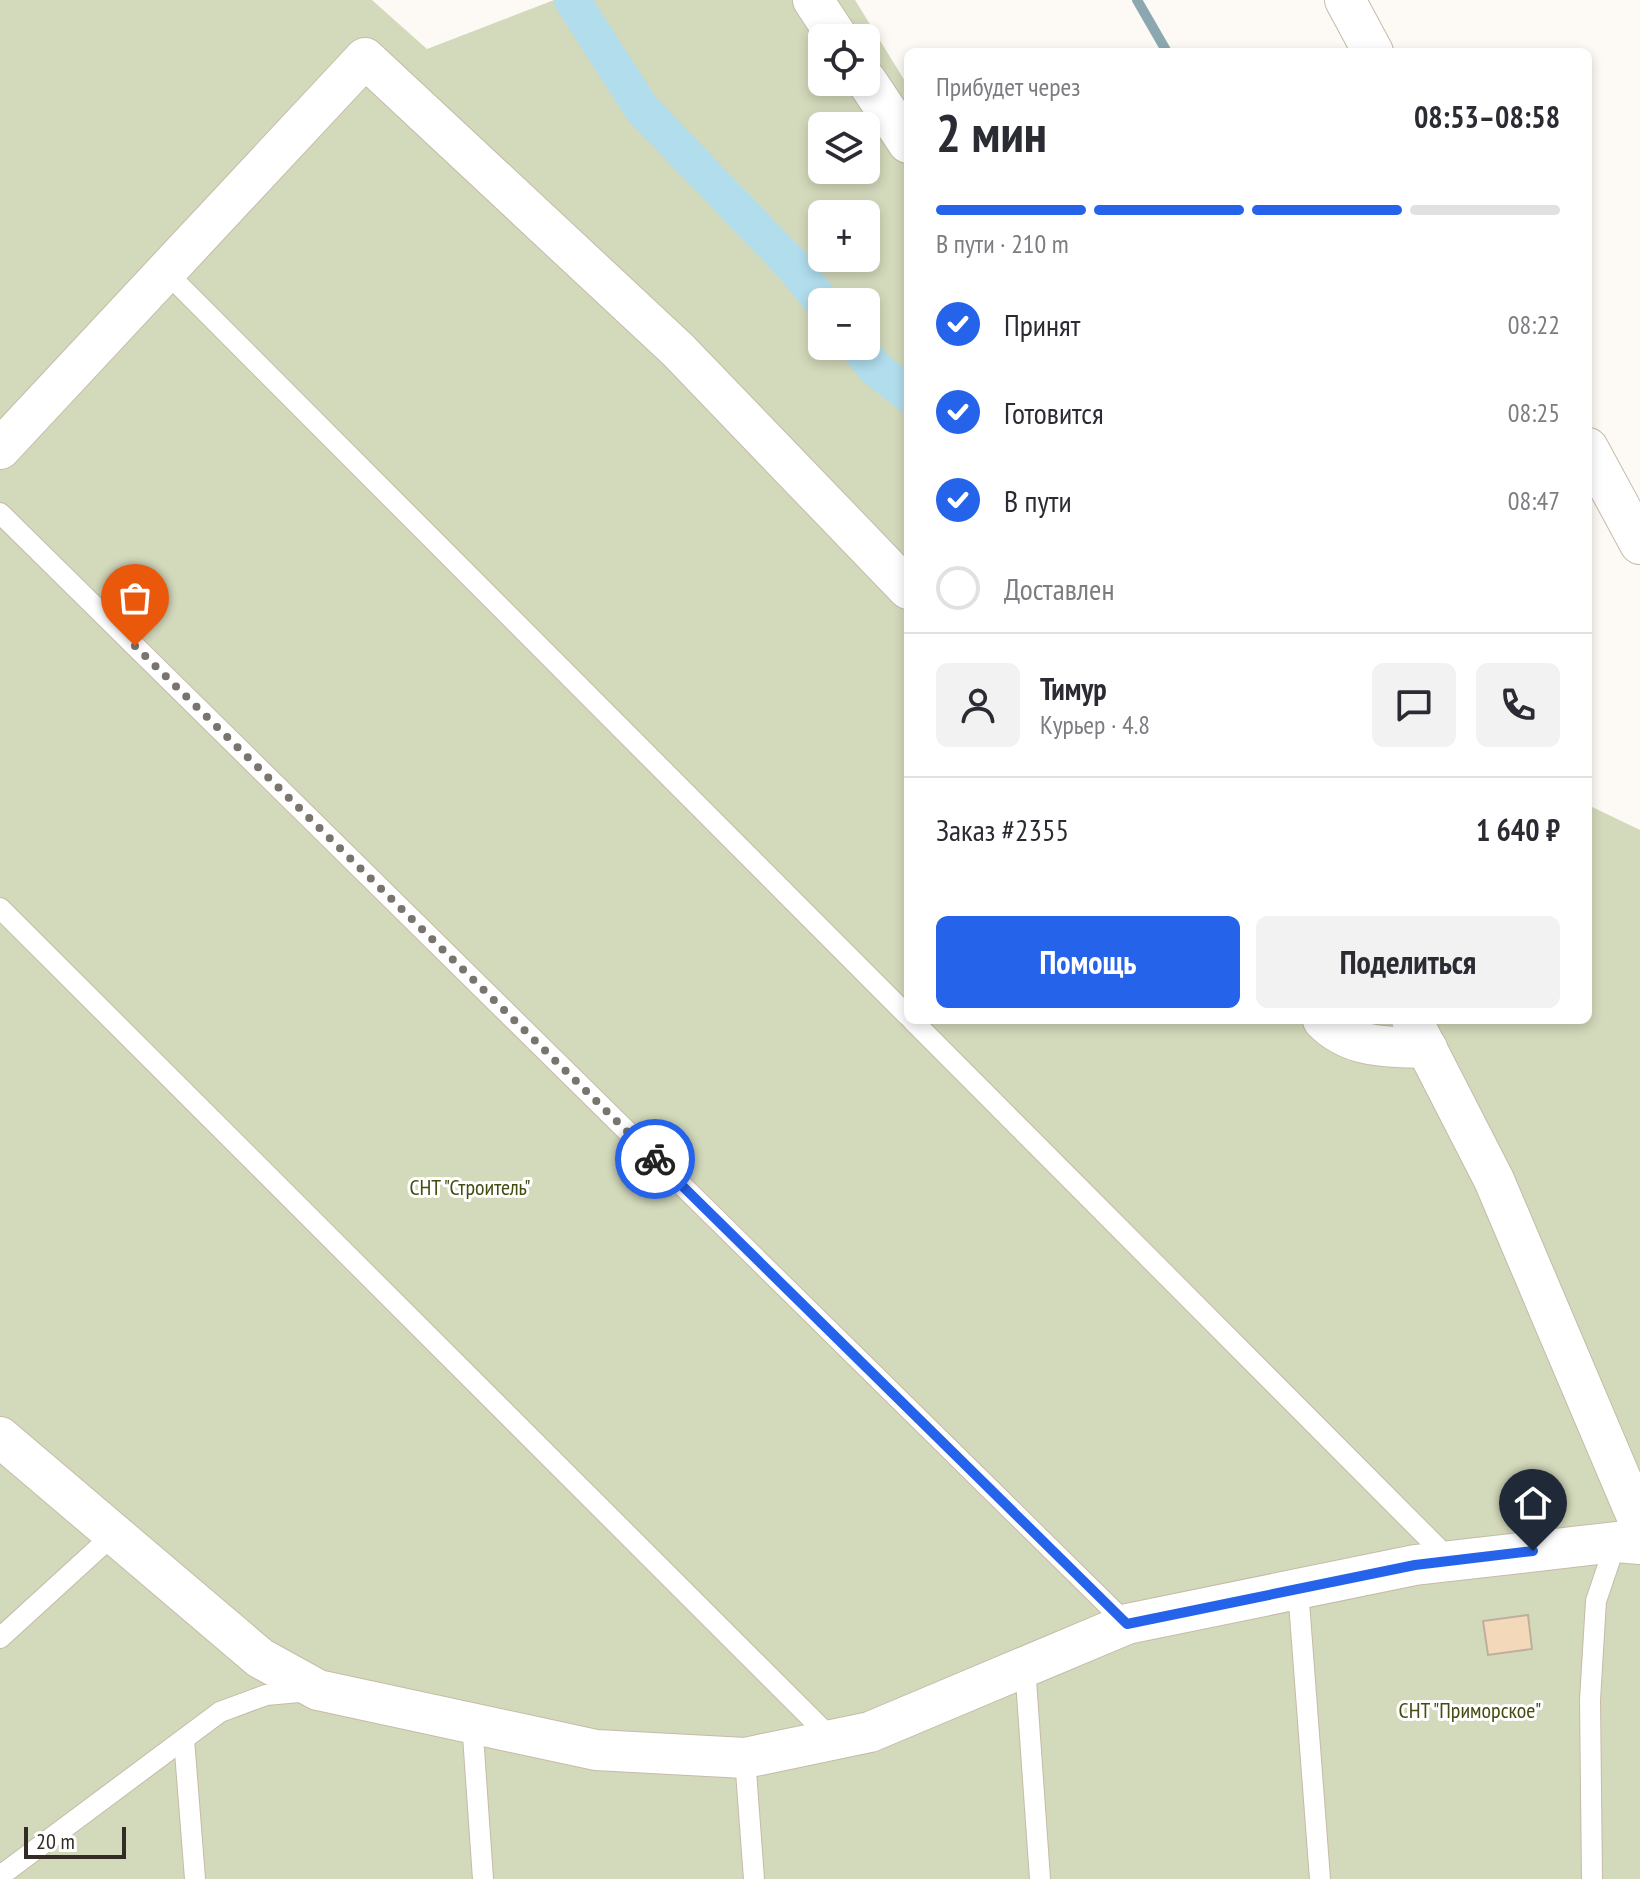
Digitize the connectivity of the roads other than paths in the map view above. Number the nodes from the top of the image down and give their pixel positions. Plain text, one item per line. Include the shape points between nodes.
1 (813, 0) edge
2 (1345, 0) edge
3 (829, 24) edge
4 (1371, 48) edge
5 (877, 96) edge
6 (904, 137) edge
7 (165, 271) junction
8 (0, 449) edge
9 (1592, 455) edge
10 (0, 513) edge
11 (1640, 544) edge
12 (904, 585) edge
13 (0, 908) edge
14 (904, 1012) edge
15 (916, 1024) edge
16 (1327, 1024) edge
17 (1420, 1034) edge
18 (0, 1437) edge
19 (114, 1534) junction
20 (1632, 1537) edge
21 (1451, 1561) junction
22 (1298, 1589) junction
23 (1127, 1624) junction
24 (0, 1638) edge
25 (1025, 1666) junction
26 (318, 1690) junction
27 (472, 1721) junction
28 (184, 1739) junction
29 (833, 1740) junction
30 (745, 1758) junction
31 (0, 1876) edge
32 (195, 1879) edge
33 (483, 1879) edge
34 (754, 1879) edge
35 (1040, 1879) edge
36 (1320, 1879) edge
37 (1592, 1879) edge

1 - 3 street
2 - 4 street
5 - 6 street
7 - 8 street
7 - 12 street via 365,58 678,350
7 - 14 lane
9 - 11 street
10 - 23 lane
13 - 29 lane
15 - 21 lane
16 - 17 street via 1369,1046
17 - 20 street via 1494,1180
18 - 19 street
19 - 24 lane
19 - 26 street via 260,1658
20 - 21 street
20 - 37 lane via 1596,1601 1590,1700
21 - 22 street
22 - 23 street
22 - 36 lane
23 - 25 street
25 - 29 street via 870,1732
25 - 35 lane
26 - 27 street
26 - 28 lane via 255,1699 220,1712
27 - 30 street via 596,1750
27 - 33 lane
28 - 31 lane
28 - 32 lane
29 - 30 street
30 - 34 lane

